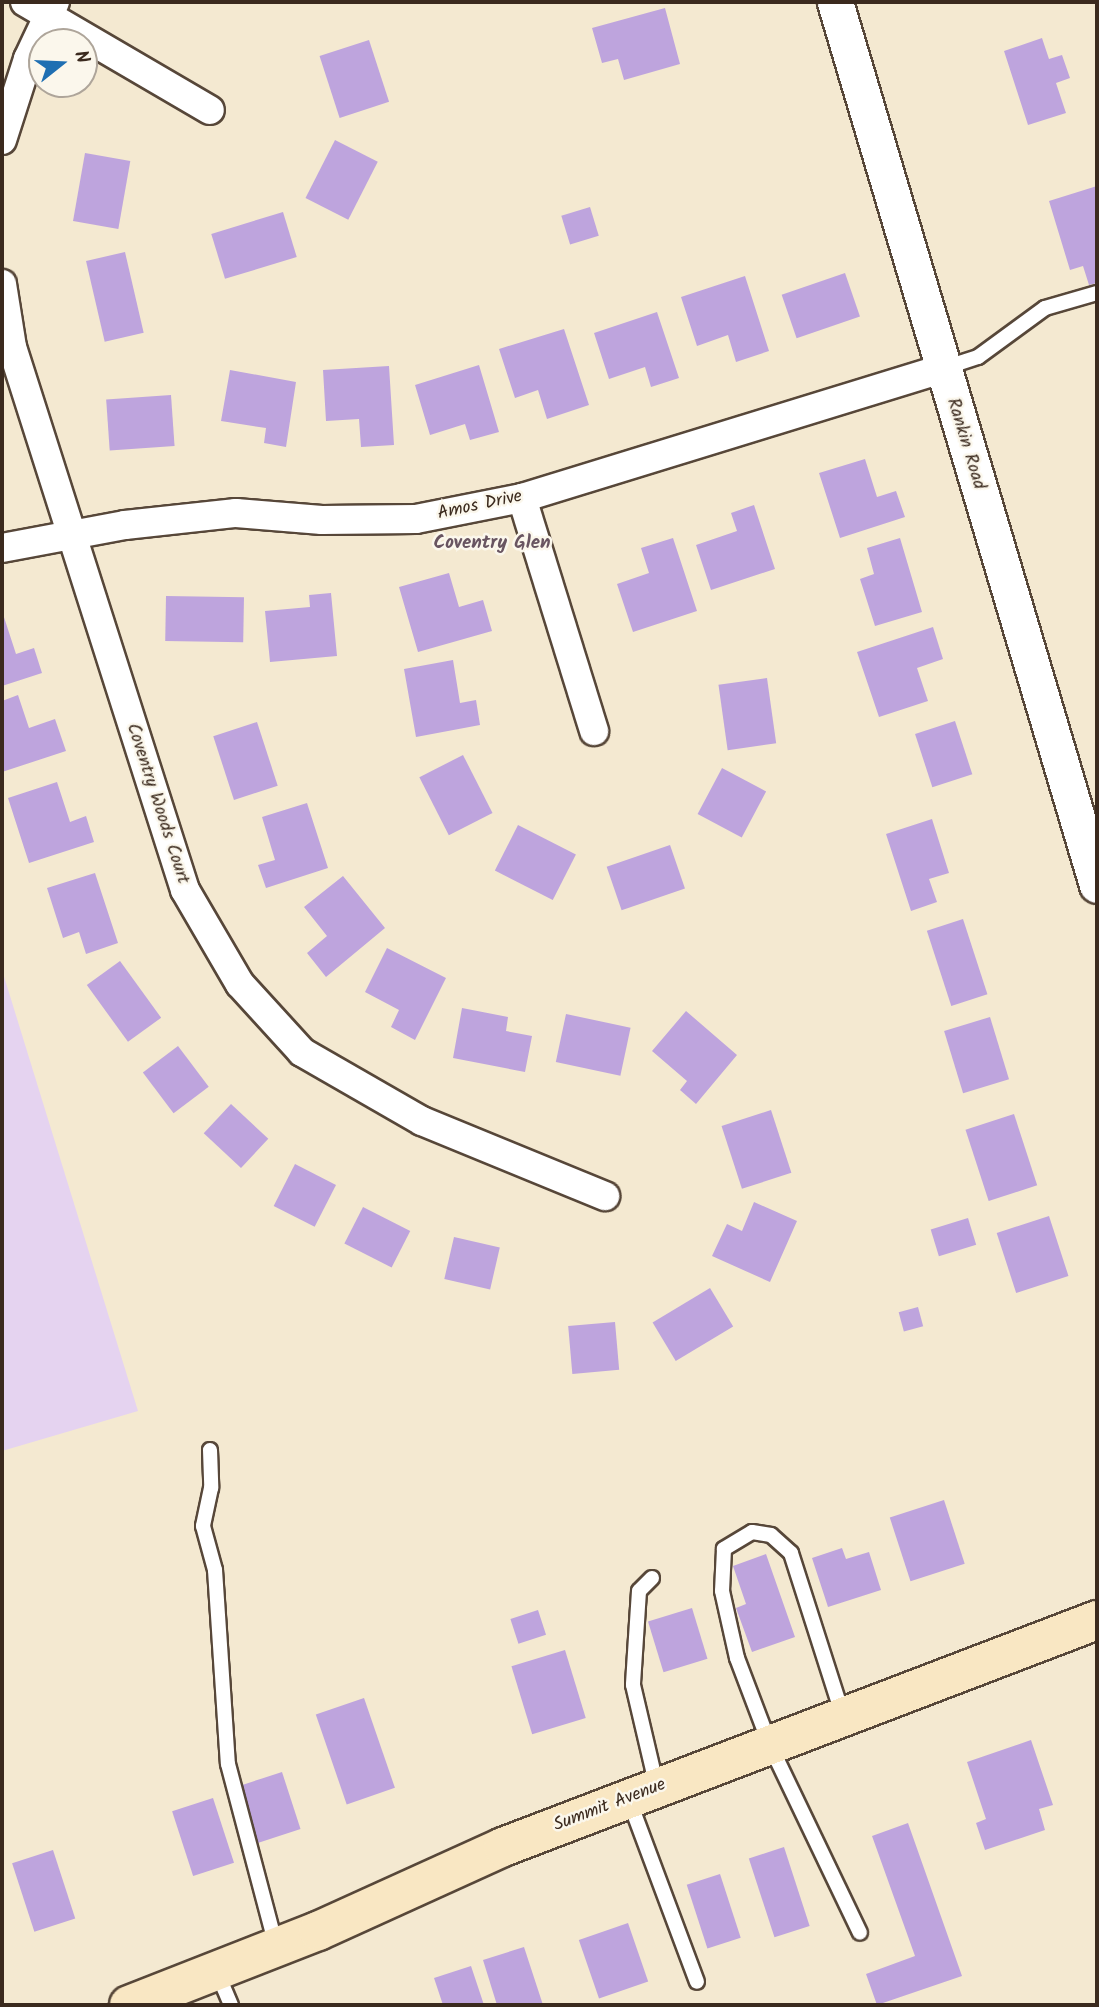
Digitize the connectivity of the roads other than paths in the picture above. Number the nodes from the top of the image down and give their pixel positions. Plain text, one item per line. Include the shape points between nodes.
1 (835, 2) edge
2 (42, 5) edge
3 (210, 110) dead end
4 (2, 140) edge
5 (2, 284) edge
6 (1097, 293) edge
7 (942, 369) junction
8 (522, 498) junction
9 (72, 534) junction
10 (2, 548) edge
11 (594, 730) dead end
12 (1097, 885) edge
13 (605, 1196) dead end
14 (210, 1450) dead end
15 (652, 1578) dead end
16 (1097, 1619) edge
17 (843, 1717) junction
18 (770, 1745) junction
19 (643, 1794) junction
20 (860, 1933) dead end
21 (276, 1947) junction
22 (216, 1971) junction
23 (697, 1982) dead end
24 (129, 2005) edge
25 (231, 2005) edge

1 - 7 street, Rankin Road
2 - 3 street
2 - 4 street
5 - 9 street, Coventry Woods Court via 12,347
6 - 7 lane via 1045,309 978,357
7 - 8 street, Amos Drive
7 - 12 street, Rankin Road
8 - 9 street, Amos Drive via 416,519 322,520 236,513
8 - 11 street
9 - 10 street, Amos Drive
9 - 13 street, Coventry Woods Court via 185,890 240,984 302,1052 314,1059 422,1121
14 - 21 lane via 211,1488 203,1526 216,1581 228,1764
15 - 19 lane via 639,1591 633,1685
16 - 17 main road, Summit Avenue
17 - 18 main road, Summit Avenue
17 - 18 lane via 791,1553 771,1535 752,1532 724,1549 722,1591 737,1658
18 - 19 main road, Summit Avenue
18 - 20 lane
19 - 21 main road, Summit Avenue via 503,1847
19 - 23 lane
21 - 22 main road, Summit Avenue
22 - 24 main road, Summit Avenue
22 - 25 lane

